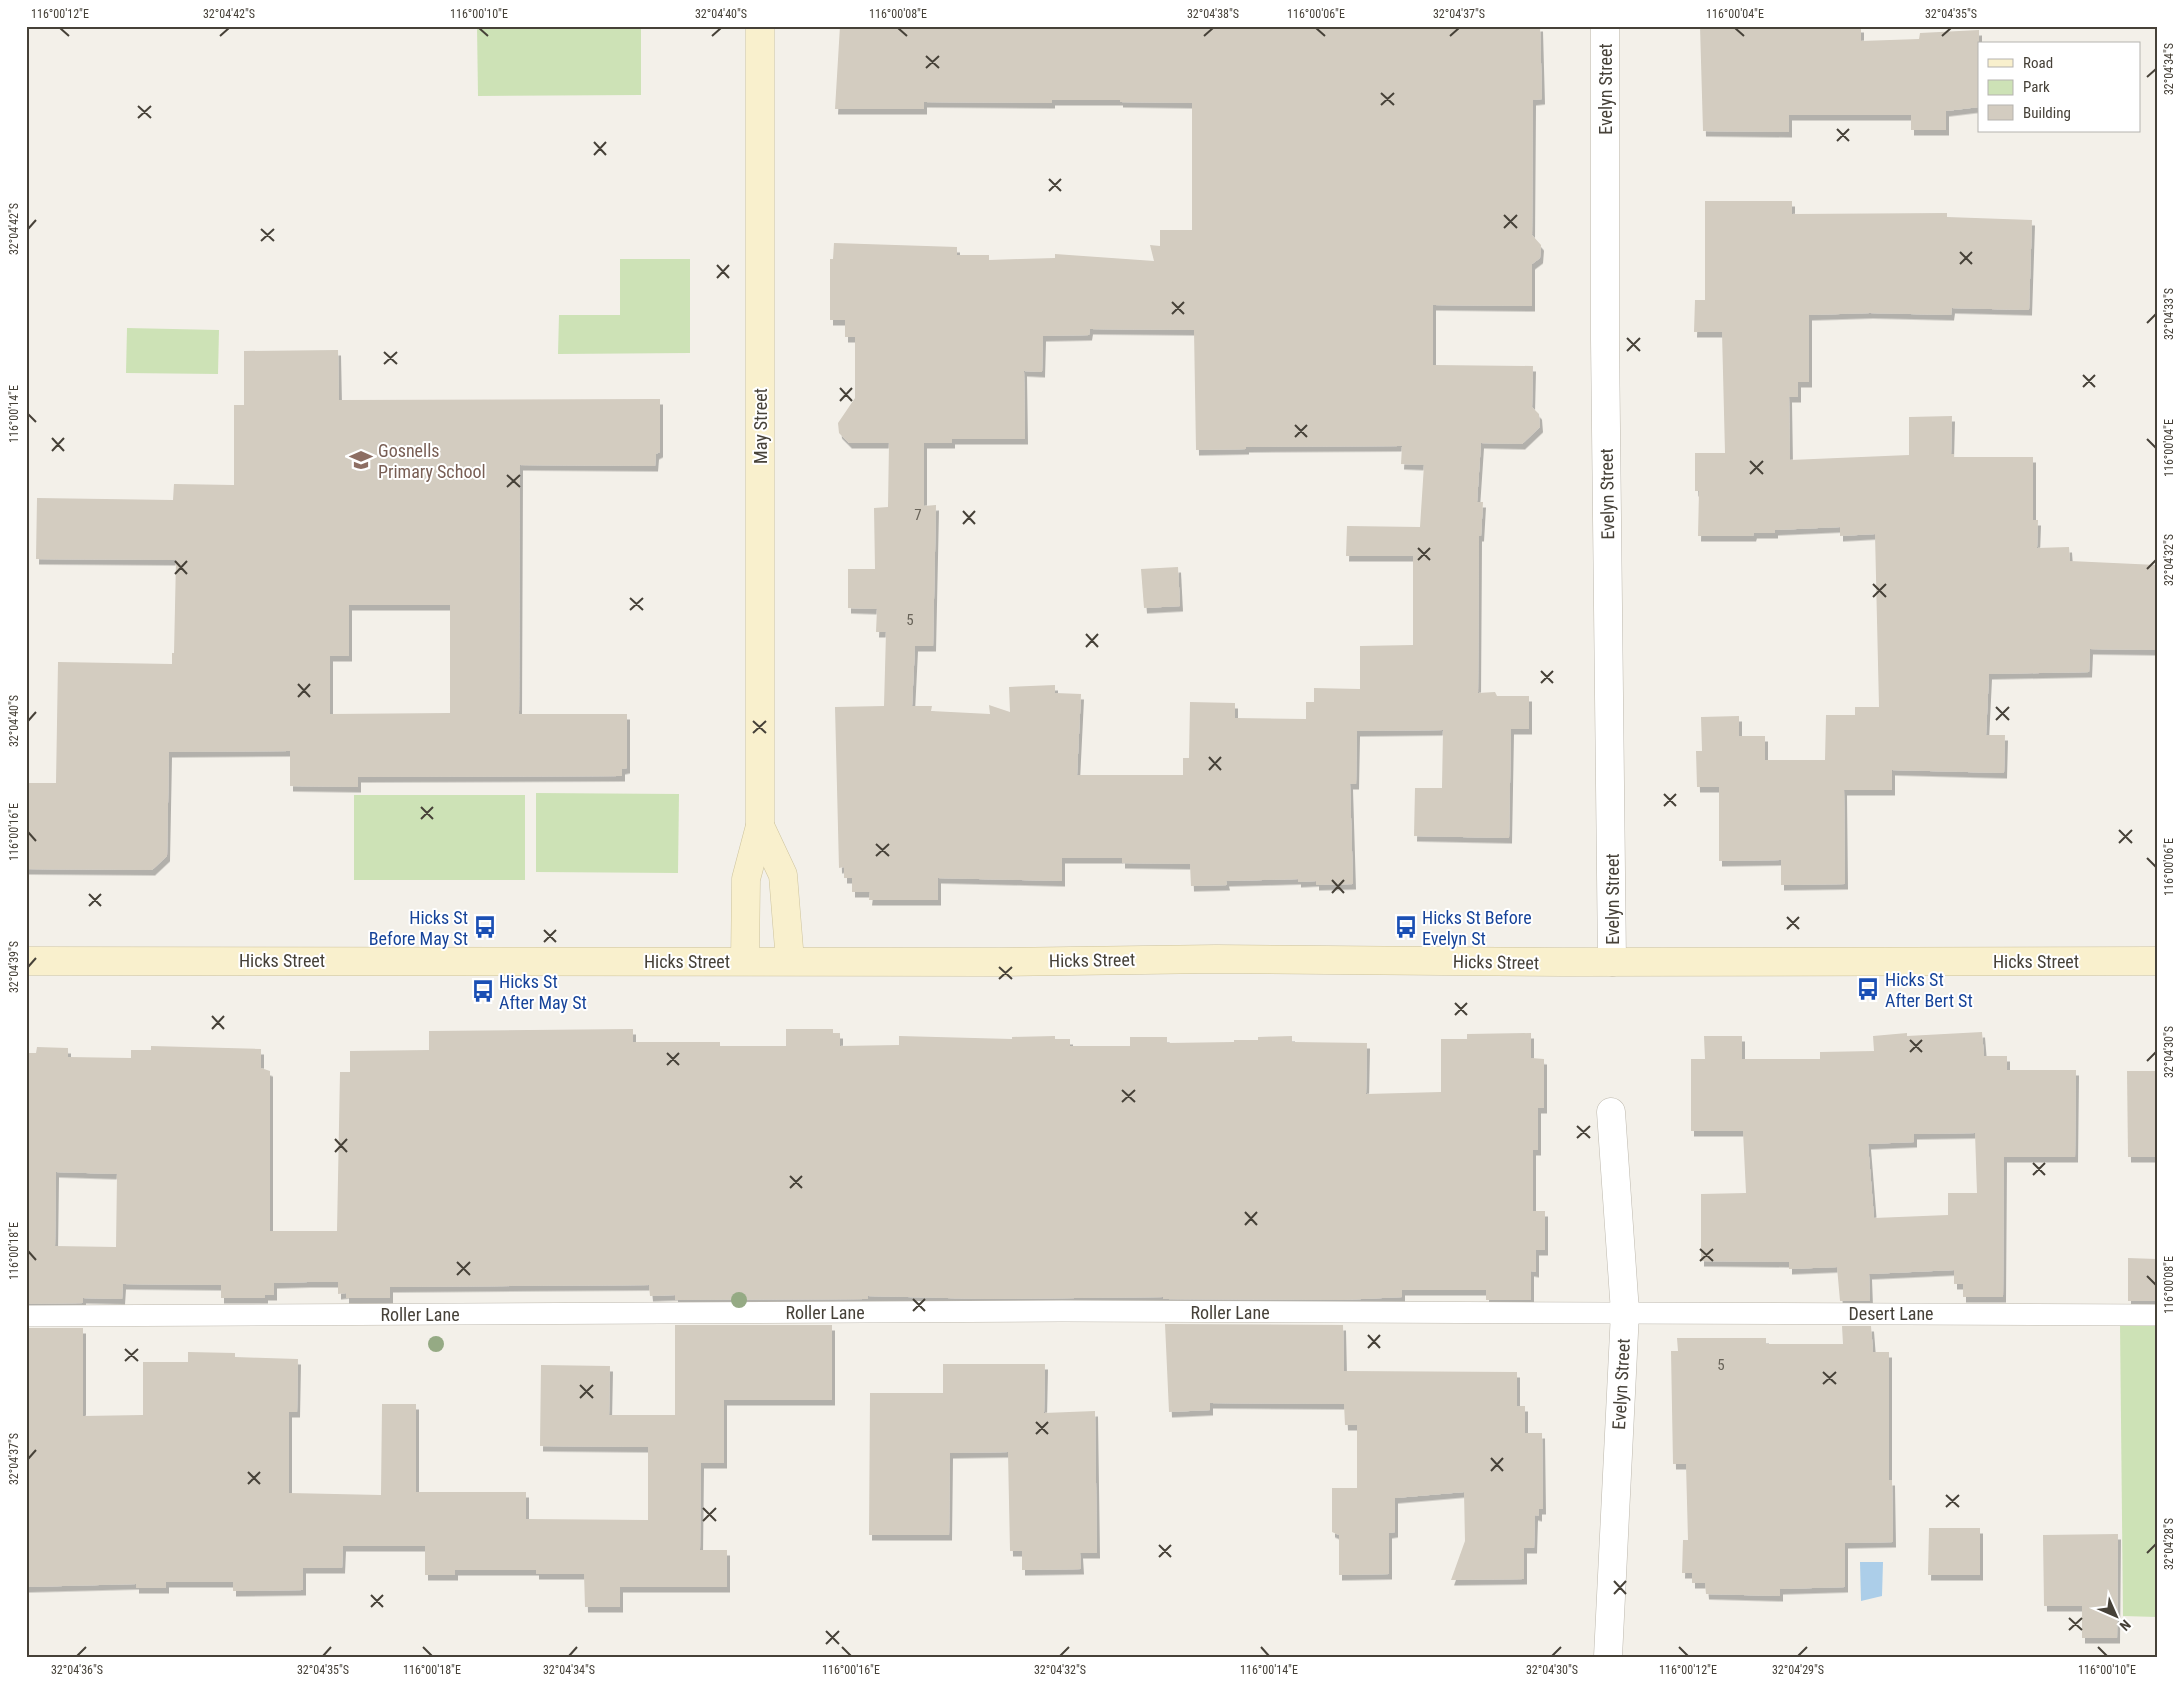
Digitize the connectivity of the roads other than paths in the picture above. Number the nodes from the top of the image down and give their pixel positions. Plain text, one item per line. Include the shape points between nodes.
1 (760, 26) edge
2 (1606, 26) edge
3 (760, 826) junction
4 (26, 961) edge
5 (745, 961) junction
6 (790, 961) junction
7 (2157, 961) edge
8 (1612, 962) junction
9 (1612, 1112) dead end
10 (1625, 1312) junction
11 (2157, 1314) edge
12 (26, 1316) edge
13 (1608, 1657) edge

1 - 3 street, May Street
2 - 8 street, Evelyn Street via 1605,340
3 - 5 street, May Street via 746,879
3 - 6 street, May Street via 783,874
4 - 5 street, Hicks Street
5 - 6 street, Hicks Street
6 - 8 street, Hicks Street via 1216,958
7 - 8 street, Hicks Street
9 - 10 street, Evelyn Street
10 - 11 lane, Desert Lane
10 - 12 lane, Roller Lane
10 - 13 street, Evelyn Street

